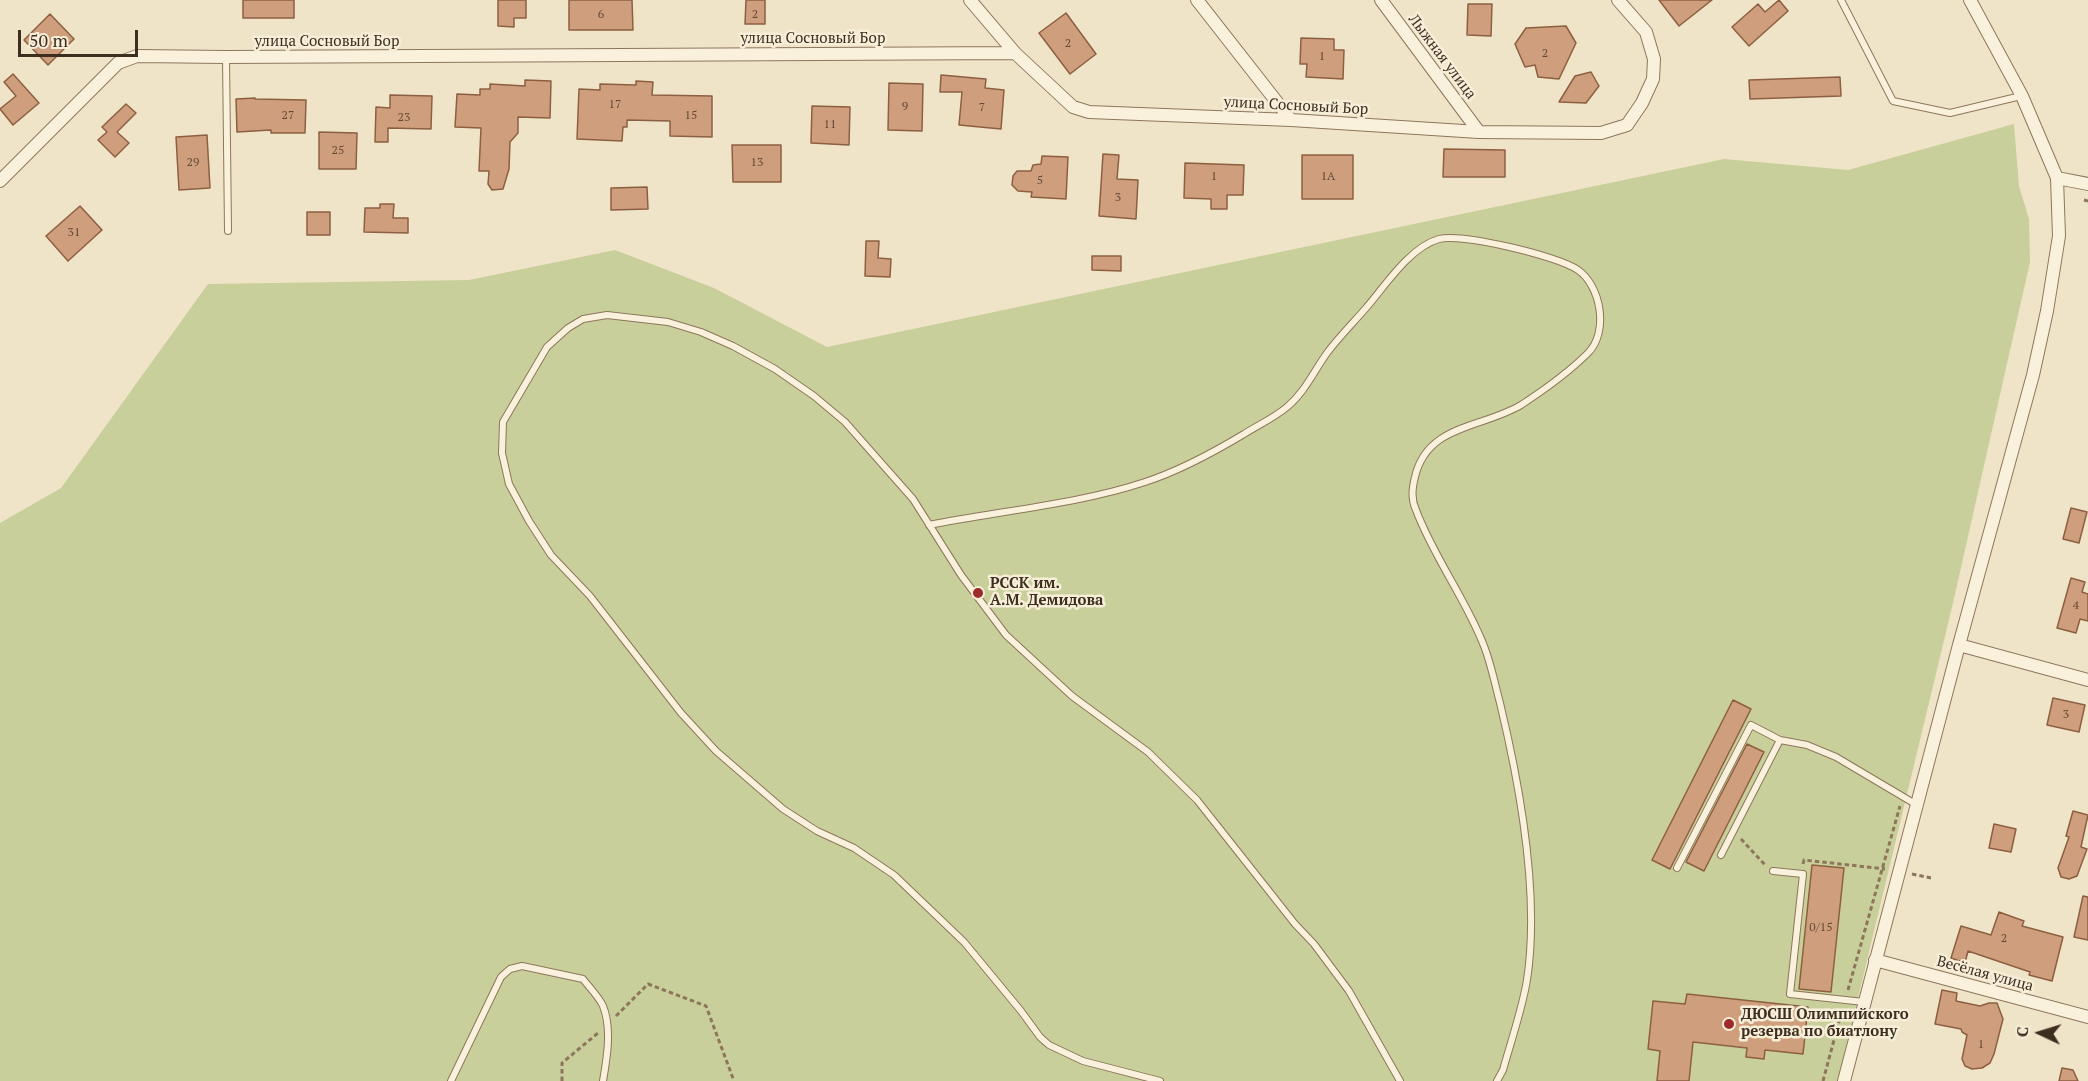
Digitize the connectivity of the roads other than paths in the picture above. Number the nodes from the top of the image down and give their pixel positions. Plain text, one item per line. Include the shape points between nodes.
1 (970, 0) edge
2 (1197, 0) edge
3 (1381, 0) edge
4 (1618, 0) edge
5 (1841, 0) edge
6 (1970, 0) edge
7 (1014, 53) junction
8 (226, 57) junction
9 (2022, 96) junction
10 (1291, 120) junction
11 (1479, 132) junction
12 (2057, 178) junction
13 (0, 182) edge
14 (2088, 184) edge
15 (228, 231) dead end
16 (929, 525) junction
17 (1959, 645) junction
18 (2088, 680) edge
19 (1780, 740) junction
20 (1917, 805) junction
21 (1721, 855) dead end
22 (1677, 868) dead end
23 (1773, 871) road end
24 (1875, 960) junction
25 (1865, 1002) junction
26 (2088, 1017) edge
27 (451, 1081) edge
28 (603, 1081) edge
29 (1160, 1081) edge
30 (1401, 1081) edge
31 (1497, 1081) edge
32 (1844, 1081) edge

1 - 7 street
2 - 10 street
3 - 11 street, Лыжная улица
4 - 11 street, улица Сосновый Бор via 1646,32 1654,59 1653,79 1627,125 1601,133
5 - 9 lane via 1893,101 1950,113
6 - 9 street
7 - 8 street, улица Сосновый Бор
7 - 10 street, улица Сосновый Бор via 1073,107 1089,112
8 - 13 street, улица Сосновый Бор via 137,56 118,63
8 - 15 lane
9 - 12 street
10 - 11 street, улица Сосновый Бор
12 - 14 street
12 - 17 street via 2059,236 2033,375
16 - 29 lane via 876,454 814,396 733,346 668,322 607,315 583,319 568,328 548,348 503,422 502,453 509,484 551,555 590,596 716,751 783,809 894,875 964,942 1049,1045 1083,1061
16 - 30 lane via 1006,635 1072,696 1148,752 1197,800 1349,991
16 - 31 lane via 1079,499 1147,482 1217,450 1284,410 1300,395 1328,352 1407,261 1440,238 1466,238 1558,260 1581,271 1600,311 1600,330 1594,348 1518,407 1441,437 1425,453 1412,494 1415,508 1486,650 1521,807 1531,896 1527,980
17 - 18 street
17 - 20 street
19 - 20 lane via 1807,745 1836,757
19 - 21 lane
19 - 22 lane via 1751,726
20 - 24 street
23 - 25 lane via 1803,874 1790,994
24 - 25 street
24 - 26 street, Весёлая улица
25 - 32 street
27 - 28 lane via 501,977 522,966 583,979 603,1005 607,1026

